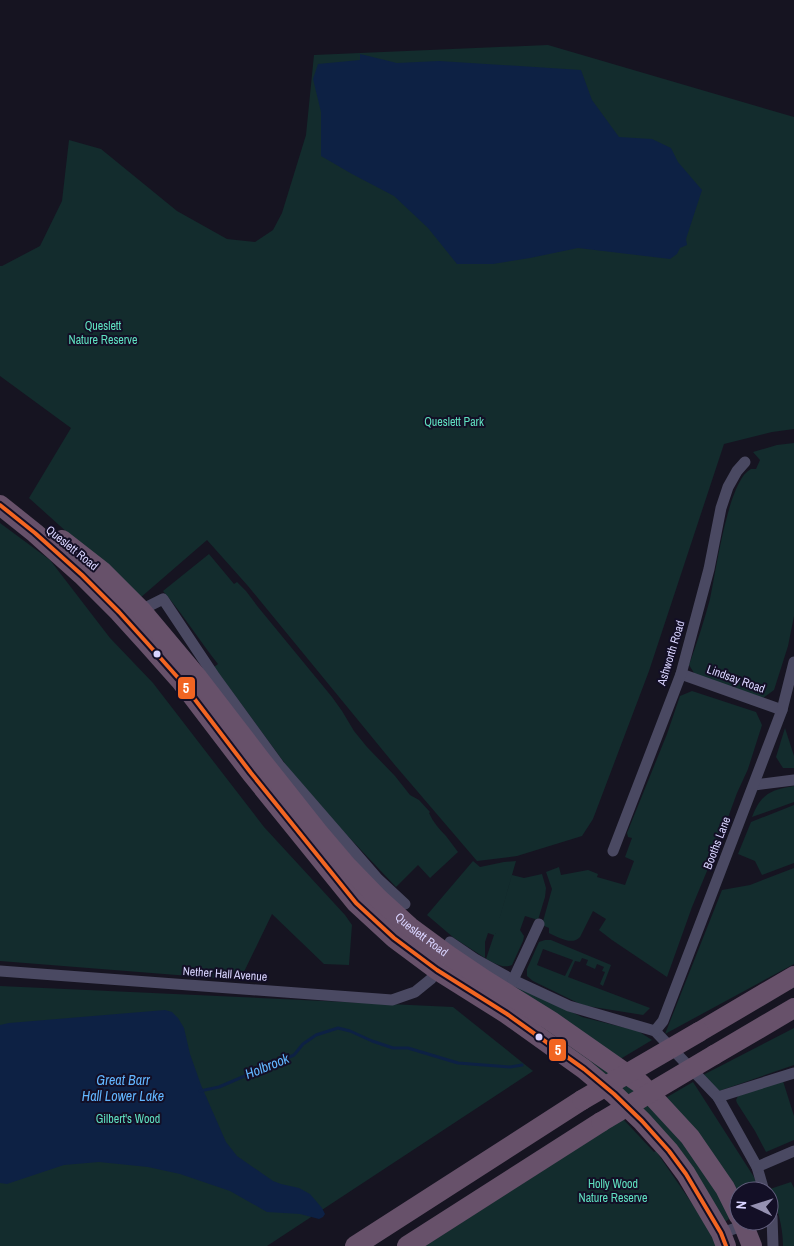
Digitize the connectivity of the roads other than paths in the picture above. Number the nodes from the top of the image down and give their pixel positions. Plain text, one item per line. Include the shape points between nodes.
1 (745, 462) dead end
2 (0, 490) edge
3 (0, 505) edge
4 (141, 610) junction
5 (794, 662) edge
6 (681, 674) junction
7 (782, 710) junction
8 (794, 780) edge
9 (754, 785) junction
10 (613, 851) dead end
11 (405, 904) dead end
12 (539, 924) dead end
13 (450, 942) dead end
14 (437, 970) junction
15 (0, 971) edge
16 (794, 976) edge
17 (513, 980) junction
18 (794, 1008) edge
19 (655, 1031) junction
20 (794, 1073) edge
21 (718, 1097) junction
22 (794, 1151) edge
23 (757, 1167) junction
24 (761, 1181) edge
25 (729, 1194) edge
26 (734, 1231) edge
27 (748, 1231) edge
28 (772, 1231) edge
29 (723, 1240) edge
30 (355, 1246) edge
31 (407, 1246) edge
32 (752, 1246) edge
33 (773, 1246) edge

1 - 6 street, Ashworth Road via 728,487 721,508 709,569
2 - 4 highway, Queslett Road via 103,572
3 - 14 highway, Queslett Road via 82,575 180,680 356,904
4 - 11 street, Queslett Road via 163,599 279,765 378,879
4 - 25 highway, Queslett Road via 318,832 379,899 410,927 448,954 640,1084 690,1138
5 - 7 street, Booths Lane
6 - 7 street, Lindsay Road
6 - 10 street, Ashworth Road
7 - 9 street, Booths Lane
8 - 9 street
9 - 19 street, Booths Lane via 663,1021
12 - 17 street
13 - 17 street, Queslett Road
14 - 15 street, Nether Hall Avenue via 415,992 392,1000
14 - 29 highway, Queslett Road via 584,1069 614,1094 669,1151 686,1174
16 - 30 highway, bridge via 582,1100
17 - 19 street, Queslett Road via 570,1006
18 - 31 highway, bridge via 601,1122
19 - 21 street, Queslett Road
20 - 21 street
21 - 23 street, Queslett Road
22 - 23 street
23 - 24 street, Queslett Road
26 - 29 street, Queslett Road
27 - 32 highway, Queslett Road
28 - 33 street

